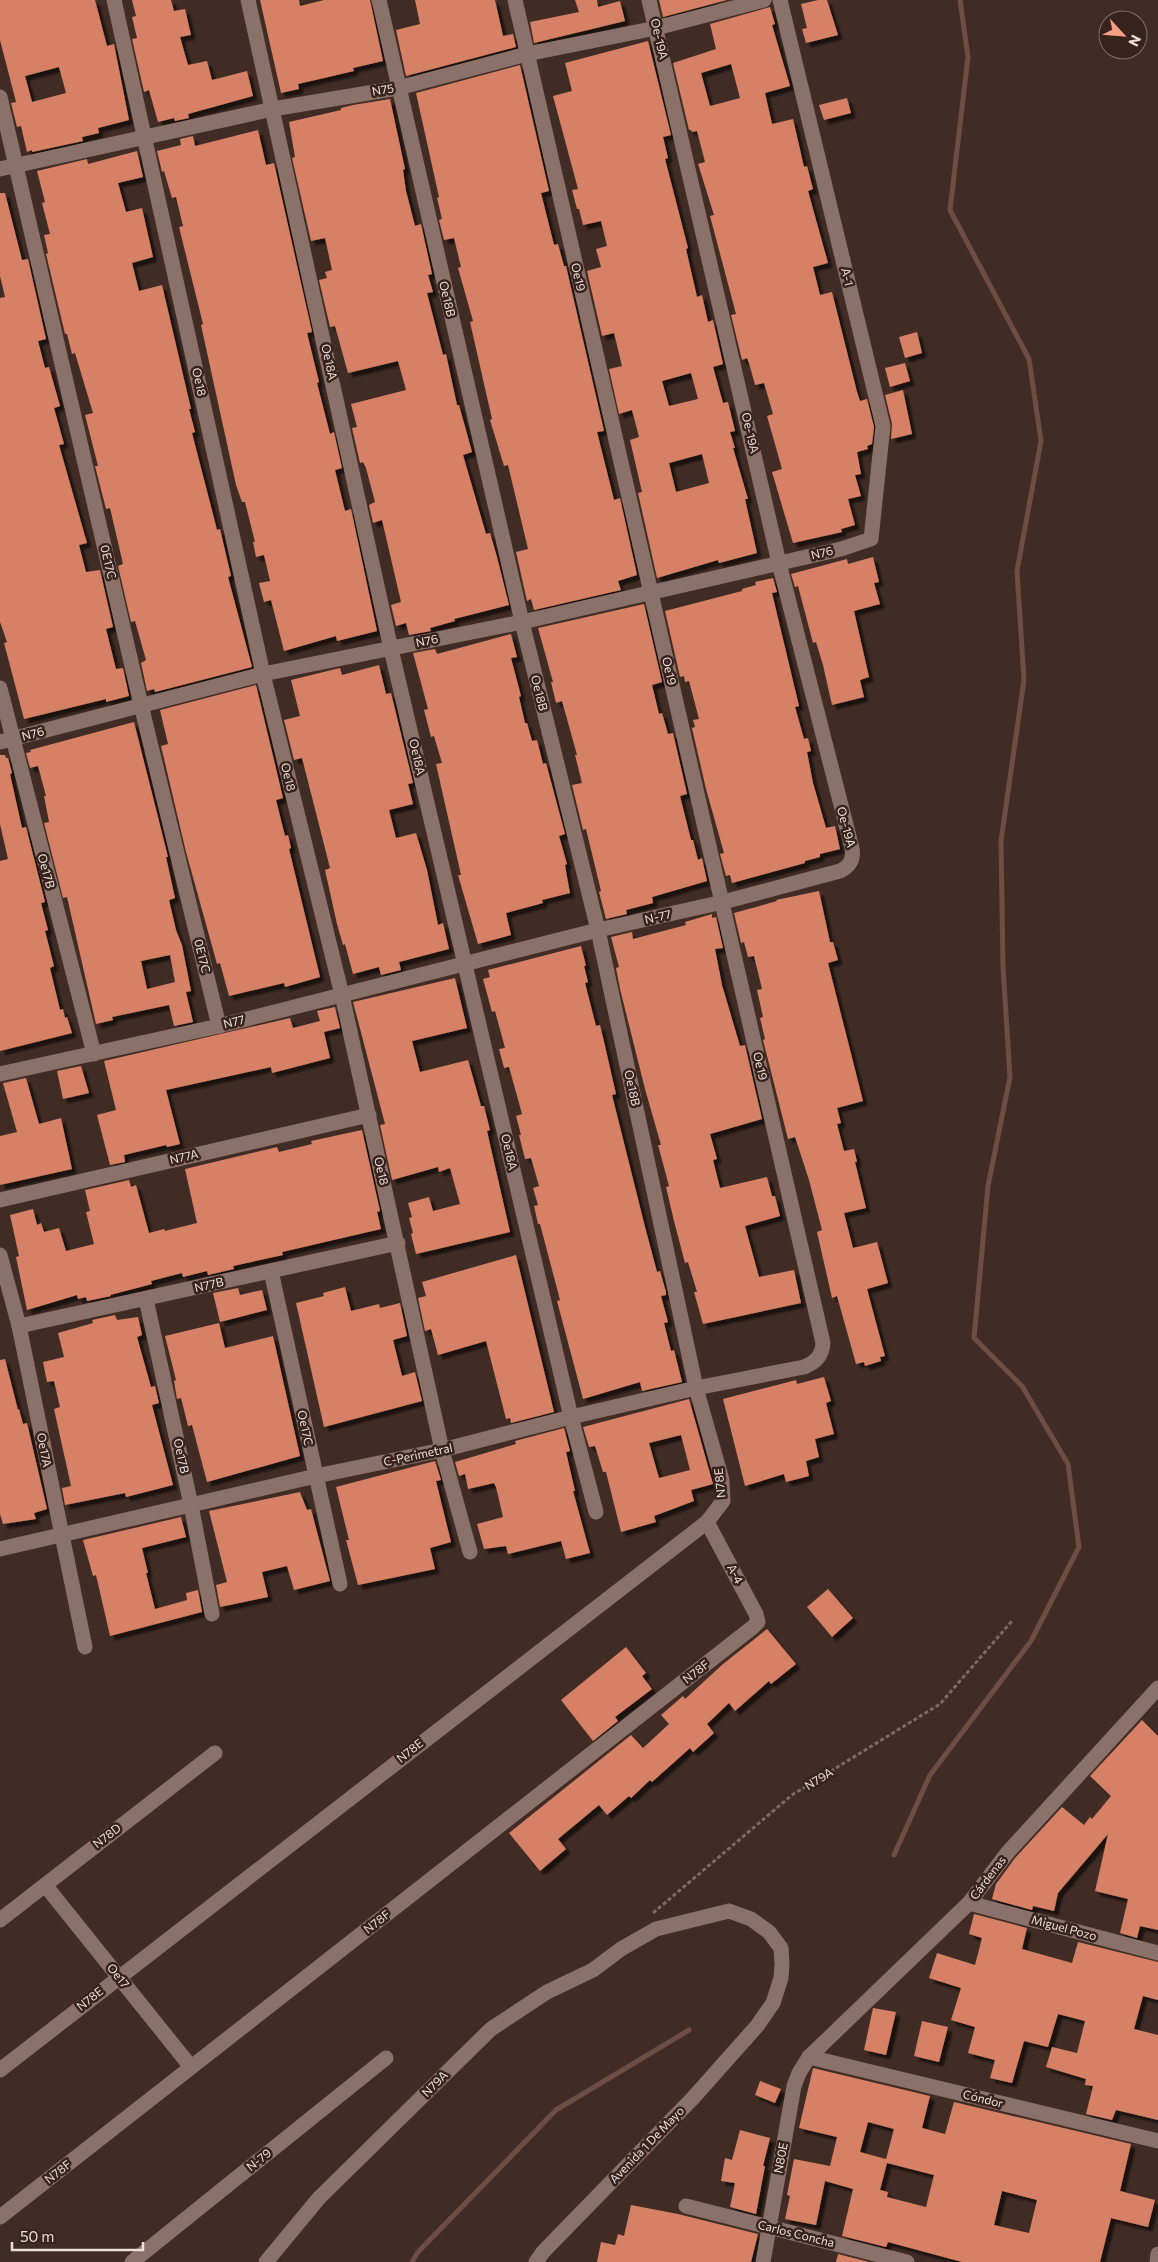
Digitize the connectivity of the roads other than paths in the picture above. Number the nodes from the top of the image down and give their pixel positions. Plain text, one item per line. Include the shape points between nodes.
1 (114, 0) edge
2 (248, 0) edge
3 (379, 0) edge
4 (515, 0) edge
5 (650, 0) edge
6 (764, 0) edge
7 (780, 0) edge
8 (656, 28) junction
9 (528, 54) junction
10 (398, 88) junction
11 (0, 97) edge
12 (273, 109) junction
13 (146, 137) junction
14 (16, 165) junction
15 (0, 169) edge
16 (855, 545) joint
17 (780, 563) junction
18 (651, 593) junction
19 (522, 622) junction
20 (391, 648) junction
21 (263, 674) junction
22 (0, 688) edge
23 (141, 705) junction
24 (6, 741) edge
25 (849, 865) joint
26 (724, 902) junction
27 (598, 930) junction
28 (466, 964) junction
29 (342, 995) junction
30 (219, 1026) junction
31 (94, 1054) junction
32 (0, 1074) edge
33 (368, 1114) junction
34 (0, 1200) edge
35 (398, 1243) junction
36 (0, 1255) edge
37 (271, 1271) junction
38 (146, 1299) junction
39 (19, 1326) junction
40 (823, 1343) joint
41 (696, 1388) junction
42 (571, 1417) junction
43 (442, 1450) junction
44 (316, 1476) junction
45 (191, 1505) junction
46 (596, 1512) dead end
47 (707, 1522) junction
48 (61, 1534) junction
49 (0, 1549) edge
50 (470, 1552) dead end
51 (340, 1584) dead end
52 (212, 1614) dead end
53 (753, 1627) joint
54 (85, 1647) dead end
55 (1158, 1688) edge
56 (215, 1753) dead end
57 (45, 1884) junction
58 (969, 1903) junction
59 (0, 1920) edge
60 (1158, 1953) edge
61 (118, 1977) junction
62 (757, 2026) joint
63 (809, 2057) junction
64 (386, 2058) dead end
65 (191, 2067) junction
66 (0, 2070) edge
67 (1158, 2141) edge
68 (686, 2206) dead end
69 (0, 2217) edge
70 (768, 2226) junction
71 (1158, 2254) edge
72 (132, 2262) edge
73 (266, 2262) edge
74 (536, 2262) edge
75 (763, 2262) edge
76 (907, 2262) edge
77 (1157, 2262) edge

1 - 13 street, Oe18
2 - 12 street, Oe18A
3 - 10 street, Oe18B
4 - 9 street, Oe19
5 - 8 street, Oe-19A
6 - 8 street, N75
7 - 16 street, A-1 via 883,426 872,537 868,542
8 - 9 street, N75
8 - 17 street, Oe-19A
9 - 10 street, N75
9 - 18 street, Oe19
10 - 12 street, N75
10 - 19 street, Oe18B
11 - 14 street, 0E17C
12 - 13 street, N75
12 - 20 street, Oe18A
13 - 14 street, N75
13 - 21 street, Oe18
14 - 15 street, N75
14 - 23 street, 0E17C
16 - 17 street, N76
17 - 18 street, N76
17 - 25 street, Oe-19A via 852,848
18 - 19 street, N76
18 - 26 street, Oe19
19 - 20 street, N76
19 - 27 street, Oe18B
20 - 21 street, N76
20 - 28 street, Oe18A
21 - 23 street, N76
21 - 29 street, Oe18
22 - 24 street, Oe17B
23 - 24 street, N76
23 - 30 street, 0E17C
24 - 31 street, Oe17B
25 - 26 street, N-77 via 840,871
26 - 27 street, N-77
26 - 40 street, Oe19
27 - 28 street, N-77
27 - 41 street, Oe18B
28 - 29 street, N77
28 - 42 street, Oe18A
29 - 30 street, N77
29 - 33 street, Oe18
30 - 31 street, N77
31 - 32 street, N77
33 - 34 street, N77A
33 - 35 street, Oe18
35 - 37 street, N77B
35 - 43 street, Oe18
36 - 39 street, Oe17A
37 - 38 street, N77B
37 - 44 street, Oe17C
38 - 39 street, N77B
38 - 45 street, Oe17B
39 - 48 street, Oe17A
40 - 41 street, C-Perimetral via 819,1357 804,1367
41 - 42 street, C-Perimetral
41 - 47 street, N78E via 722,1480 724,1501
42 - 43 street, C-Perimetral
42 - 46 street, Oe18A
43 - 44 street, C-Perimetral
43 - 50 street, Oe18
44 - 45 street, C-Perimetral
44 - 51 street, Oe17C
45 - 48 street, C-Perimetral
45 - 52 street, Oe17B
47 - 53 street, A-4 via 756,1614 758,1622
47 - 61 street, N78E
48 - 49 street, C-Perimetral
48 - 54 street, Oe17A
53 - 65 street, N78F
55 - 58 street, Cárdenas via 1008,1852
56 - 57 street, N78D
57 - 59 street, N78D
57 - 61 street, Oe17
58 - 60 street, Miguel Pozo
58 - 63 street, Cárdenas
61 - 65 street, Oe17
61 - 66 street, N78E
62 - 73 street, N79A via 773,2003 781,1978 781,1948 769,1932 751,1919 729,1911 656,1928 594,1970 547,1992 491,2029 319,2198
62 - 74 street, Avenida 1 De Mayo
63 - 67 street, Cóndor
63 - 70 street, N80E via 794,2086
64 - 72 street, N-79
65 - 69 street, N78F
68 - 70 street, Carlos Concha
70 - 75 street, N80E
70 - 76 street, Carlos Concha
71 - 77 street

